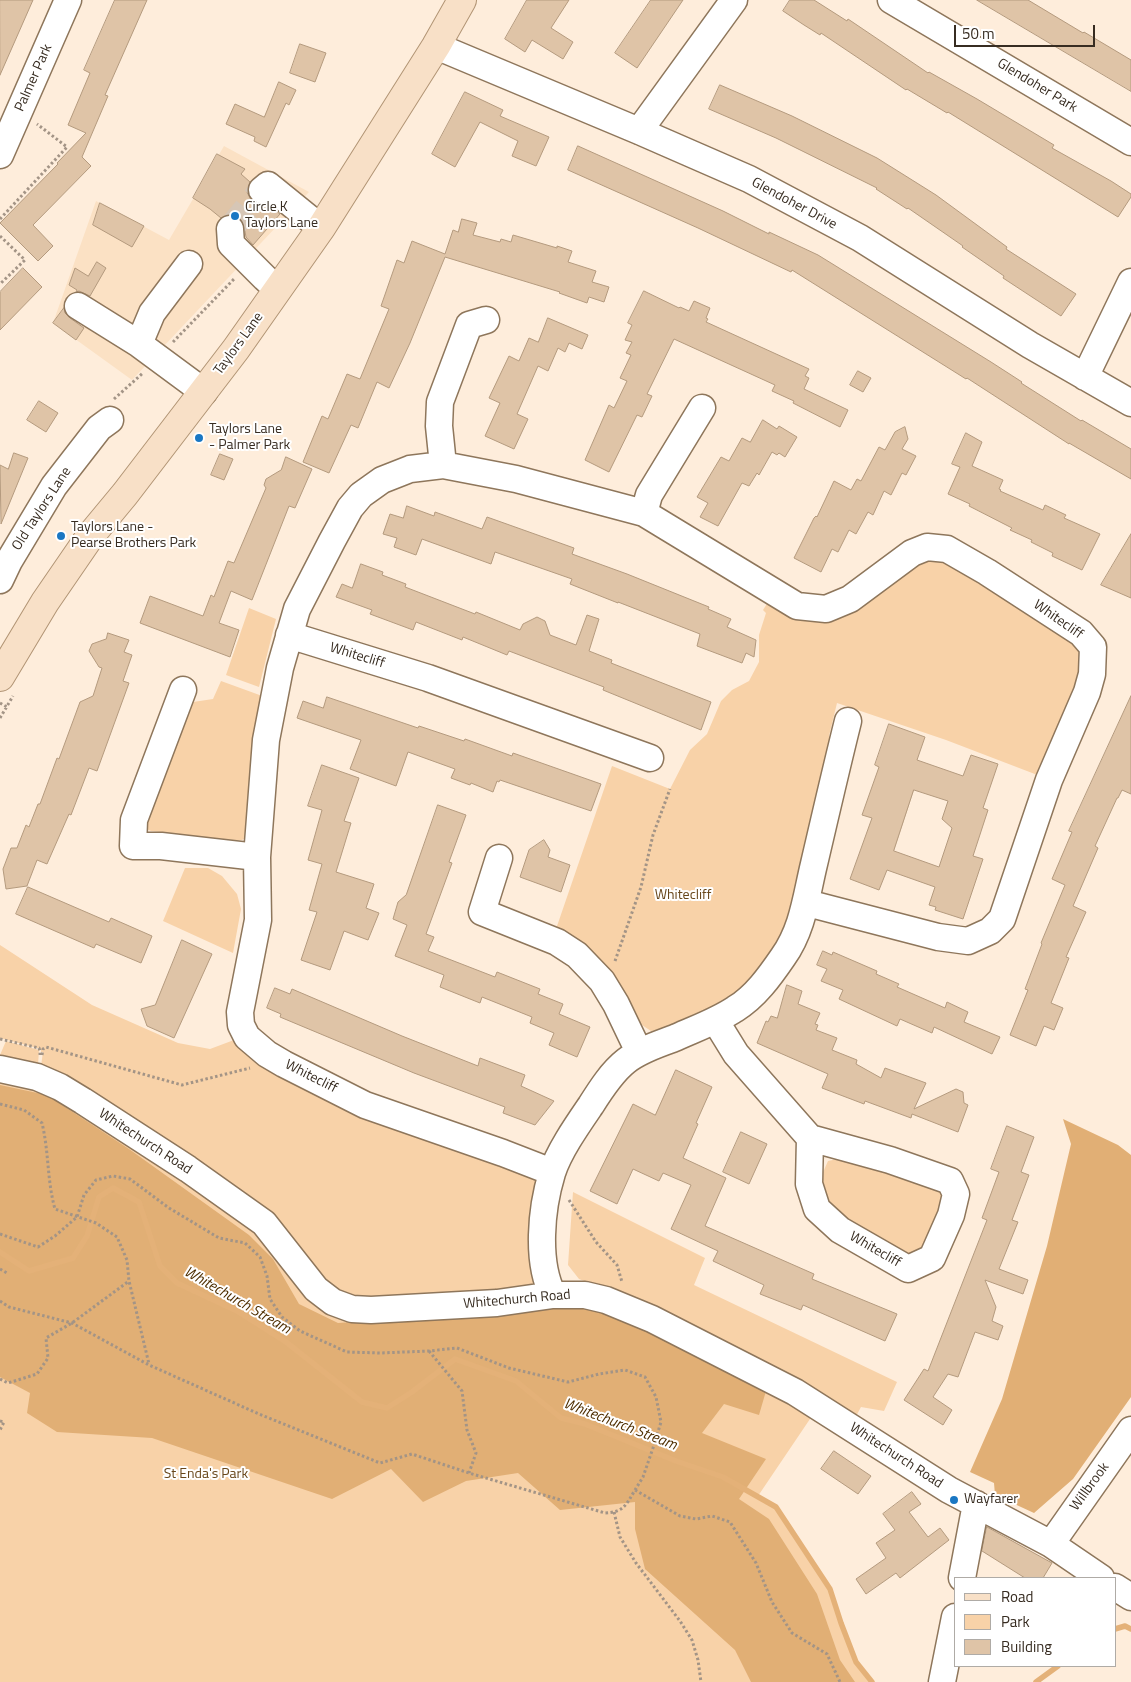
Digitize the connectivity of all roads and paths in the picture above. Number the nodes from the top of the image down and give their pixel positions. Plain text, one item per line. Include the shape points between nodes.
1 (68, 0) edge
2 (462, 0) edge
3 (734, 0) edge
4 (891, 0) edge
5 (436, 46) junction
6 (10, 106) edge
7 (41, 126) dead end
8 (639, 131) junction
9 (1131, 142) edge
10 (0, 155) edge
11 (262, 190) dead end
12 (0, 219) edge
13 (321, 228) junction
14 (230, 229) dead end
15 (0, 236) edge
16 (250, 263) junction
17 (189, 264) dead end
18 (1131, 282) edge
19 (0, 284) edge
20 (278, 289) junction
21 (78, 306) dead end
22 (486, 320) dead end
23 (148, 351) junction
24 (1085, 377) junction
25 (204, 392) junction
26 (1131, 403) edge
27 (702, 408) dead end
28 (111, 411) joint
29 (443, 465) junction
30 (644, 513) junction
31 (0, 580) edge
32 (289, 635) junction
33 (0, 677) edge
34 (183, 690) dead end
35 (0, 703) edge
36 (7, 707) dead end
37 (848, 721) dead end
38 (650, 758) dead end
39 (670, 789) dead end
40 (258, 857) junction
41 (499, 858) dead end
42 (807, 903) junction
43 (615, 961) dead end
44 (715, 1020) junction
45 (0, 1039) edge
46 (639, 1052) junction
47 (40, 1058) dead end
48 (41, 1063) dead end
49 (254, 1066) dead end
50 (0, 1069) edge
51 (0, 1104) edge
52 (810, 1138) junction
53 (558, 1183) junction
54 (77, 1217) junction
55 (0, 1234) edge
56 (0, 1268) edge
57 (7, 1273) dead end
58 (129, 1281) junction
59 (623, 1285) dead end
60 (553, 1295) junction
61 (0, 1302) edge
62 (72, 1324) junction
63 (429, 1351) dead end
64 (149, 1365) junction
65 (0, 1379) edge
66 (0, 1421) edge
67 (0, 1430) edge
68 (1131, 1430) edge
69 (654, 1448) dead end
70 (470, 1473) junction
71 (635, 1490) junction
72 (976, 1504) junction
73 (614, 1512) junction
74 (1051, 1544) junction
75 (962, 1577) edge
76 (1100, 1577) edge
77 (1116, 1588) edge
78 (1131, 1597) edge
79 (954, 1623) edge
80 (701, 1682) edge
81 (840, 1682) edge
82 (942, 1682) edge

1 - 6 street, Palmer Park
2 - 5 main road, Taylors Lane
3 - 8 street
4 - 9 street, Glendoher Park
5 - 8 street, Glendoher Drive
5 - 13 main road, Taylors Lane
6 - 10 street, Palmer Park
7 - 12 path via 67,147
8 - 24 street, Glendoher Drive via 749,179 860,238
11 - 13 street via 268,185
13 - 20 main road, Taylors Lane
14 - 16 street via 231,244
15 - 19 path via 25,260
16 - 20 street
16 - 23 path
17 - 23 street via 152,313
18 - 24 street
20 - 25 main road, Taylors Lane
21 - 23 street
22 - 29 street via 469,325 440,402
23 - 25 street
23 - 28 path via 139,378
24 - 26 street, Glendoher Drive
25 - 33 main road, Taylors Lane via 91,535 45,602
27 - 30 street via 649,495
28 - 31 street, Old Taylors Lane via 54,486
29 - 30 street, Whitecliff via 516,479
29 - 32 street, Whitecliff via 410,469 382,480 350,508 297,609
30 - 42 street, Whitecliff via 796,606 826,609 850,599 912,553 927,547 947,549 1081,633 1093,647 1094,666 1087,692 1049,780 1002,919 990,931 968,941 938,937
32 - 38 street, Whitecliff via 428,678
32 - 40 street, Whitecliff via 266,740
34 - 40 street via 134,820 132,846
35 - 36 path
37 - 42 street
39 - 43 path
40 - 53 street, Whitecliff via 258,920 240,1012 241,1025 247,1037 266,1054 365,1105
41 - 46 street via 482,912 557,942 576,955 602,981
42 - 44 street via 797,933 770,976 755,994
44 - 46 street
44 - 52 street via 736,1054
45 - 47 path via 38,1048
46 - 53 street via 626,1061 602,1088 575,1128
48 - 49 path via 46,1047 182,1085
50 - 60 street, Whitechurch Road via 36,1077 60,1088 188,1169 264,1223 316,1289 333,1302 352,1309 371,1310 497,1303
51 - 54 path via 24,1110 42,1123 55,1209
52 - 52 street, Whitecliff via 890,1160 950,1182 956,1194 951,1215 932,1258 908,1269 840,1230 817,1210 810,1184
53 - 59 path via 596,1242 617,1265
53 - 60 street via 546,1203 542,1243 543,1266
54 - 55 path via 38,1246
54 - 58 path via 96,1223 117,1237 126,1260
56 - 57 path
58 - 62 path
58 - 64 path
60 - 72 street, Whitechurch Road via 595,1296 652,1319 796,1392 915,1470
61 - 62 path
62 - 64 path
62 - 65 path via 46,1338 48,1358 37,1374 8,1383
63 - 70 path via 462,1392 467,1430 476,1453
64 - 70 path via 258,1414 380,1463 412,1454
66 - 67 path via 4,1422
68 - 74 street, Willbrook
69 - 71 path
70 - 73 path via 605,1513
71 - 73 path via 625,1506
71 - 81 path via 680,1516 696,1519 712,1516 730,1522 756,1563 772,1602 792,1633 827,1654
72 - 74 street, Whitechurch Road
72 - 75 street
73 - 80 path via 620,1537 692,1640
74 - 76 street, Whitechurch Road
77 - 78 street
79 - 82 street

